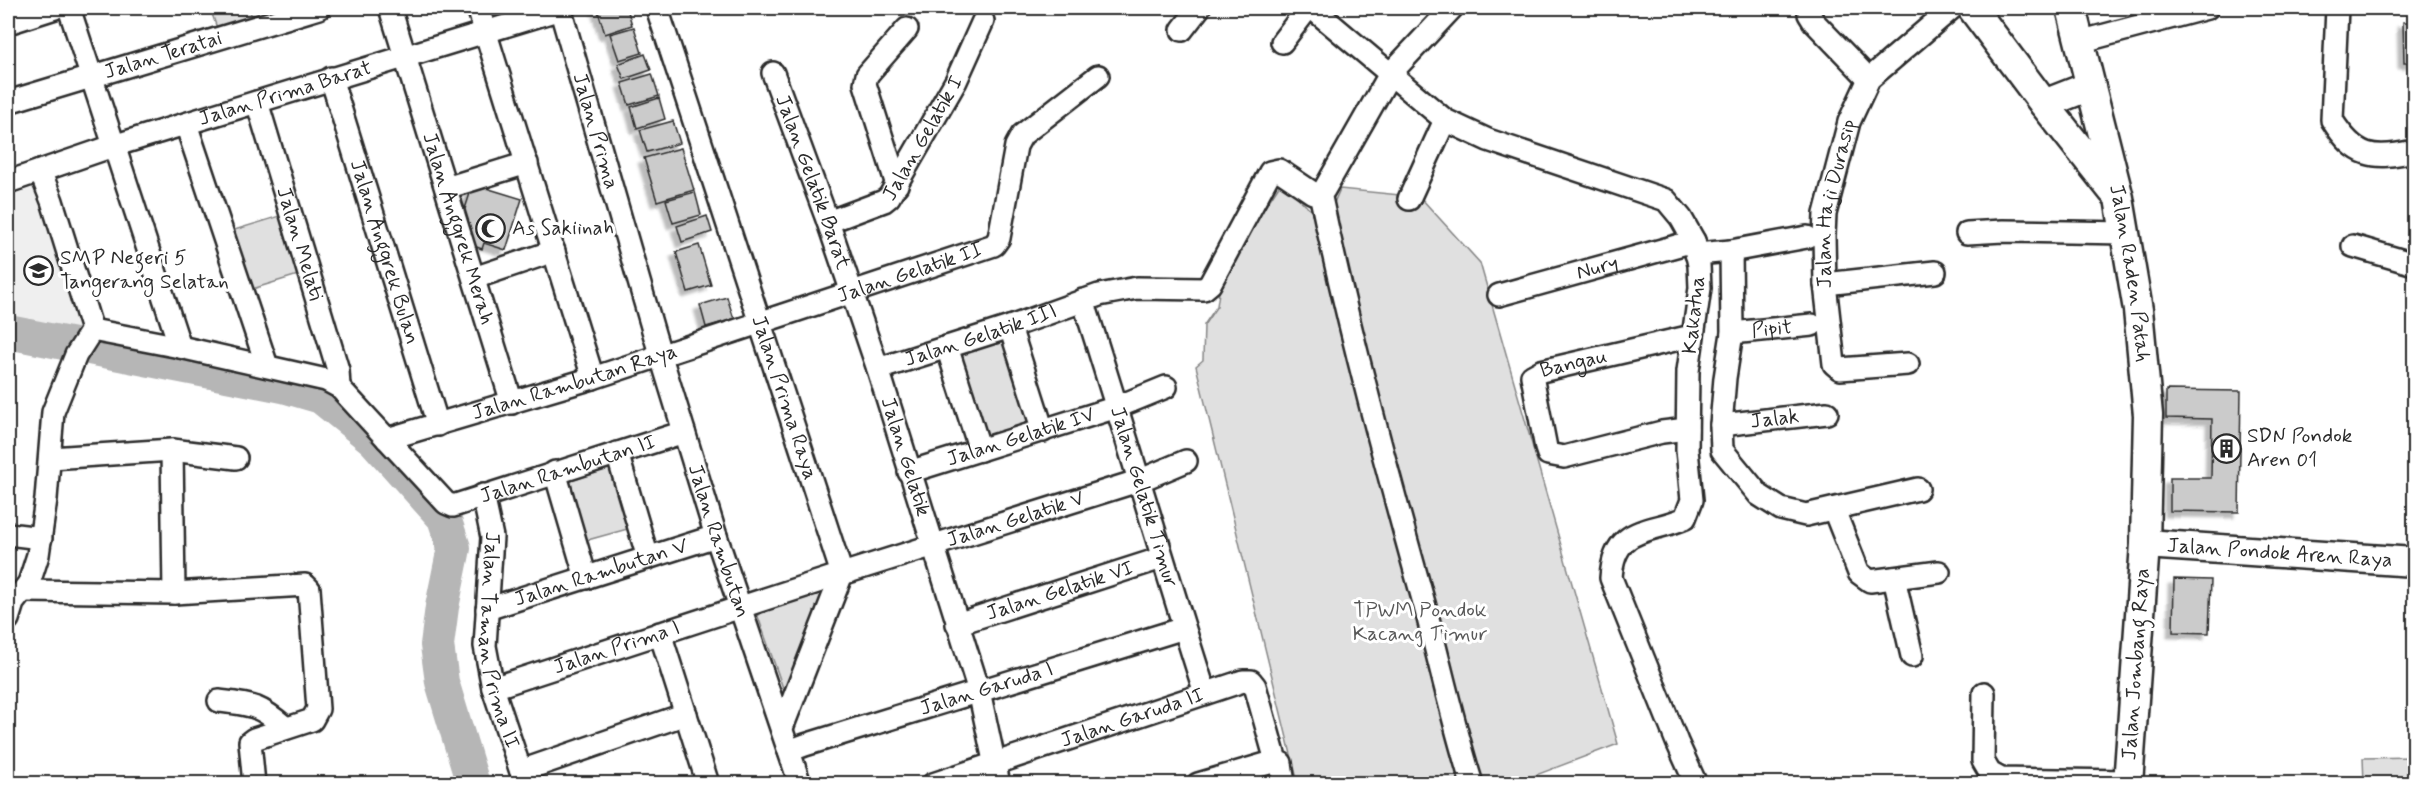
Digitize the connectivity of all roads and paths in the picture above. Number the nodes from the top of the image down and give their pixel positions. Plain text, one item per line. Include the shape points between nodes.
1 (55, 8) edge
2 (69, 8) edge
3 (319, 8) edge
4 (390, 8) edge
5 (478, 8) edge
6 (561, 8) edge
7 (657, 8) edge
8 (1199, 8) edge
9 (1310, 8) edge
10 (1452, 8) edge
11 (1809, 8) edge
12 (1952, 8) edge
13 (1971, 8) edge
14 (2071, 8) edge
15 (2207, 8) edge
16 (2337, 8) edge
17 (983, 21) dead end
18 (8, 23) edge
19 (907, 29) dead end
20 (1182, 30) dead end
21 (486, 31) junction
22 (1282, 42) dead end
23 (2079, 42) junction
24 (404, 55) junction
25 (773, 73) dead end
26 (1390, 74) junction
27 (90, 76) junction
28 (1098, 76) dead end
29 (331, 78) junction
30 (1869, 80) junction
31 (2090, 86) junction
32 (8, 102) edge
33 (257, 102) junction
34 (2044, 104) junction
35 (1445, 120) junction
36 (186, 124) junction
37 (113, 146) junction
38 (2415, 151) edge
39 (527, 163) junction
40 (40, 171) junction
41 (8, 182) edge
42 (897, 185) junction
43 (446, 188) junction
44 (1320, 193) junction
45 (2119, 198) junction
46 (1409, 199) dead end
47 (828, 222) junction
48 (1966, 233) dead end
49 (2126, 233) junction
50 (1807, 237) dead end
51 (2352, 246) dead end
52 (1709, 250) junction
53 (554, 251) junction
54 (2415, 264) edge
55 (1935, 272) dead end
56 (474, 278) junction
57 (1825, 284) junction
58 (850, 292) junction
59 (1499, 295) dead end
60 (1083, 300) junction
61 (761, 322) junction
62 (1812, 325) dead end
63 (1010, 327) junction
64 (1732, 333) junction
65 (1692, 336) junction
66 (84, 342) junction
67 (180, 347) junction
68 (947, 347) junction
69 (660, 355) junction
70 (1908, 364) dead end
71 (267, 366) junction
72 (878, 369) junction
73 (593, 378) junction
74 (339, 387) junction
75 (1166, 387) dead end
76 (512, 403) junction
77 (1118, 407) junction
78 (1827, 413) dead end
79 (438, 425) junction
80 (1721, 425) junction
81 (1043, 431) junction
82 (684, 432) junction
83 (387, 439) junction
84 (1701, 446) junction
85 (171, 450) junction
86 (980, 450) junction
87 (617, 453) junction
88 (51, 458) junction
89 (236, 458) dead end
90 (1186, 461) dead end
91 (555, 472) junction
92 (909, 472) junction
93 (1140, 480) junction
94 (1918, 489) dead end
95 (483, 495) junction
96 (1834, 510) junction
97 (8, 534) edge
98 (716, 536) junction
99 (41, 538) junction
100 (2145, 544) junction
101 (932, 547) junction
102 (648, 558) junction
103 (1162, 558) junction
104 (2415, 562) edge
105 (1939, 572) dead end
106 (842, 574) junction
107 (586, 578) junction
108 (1894, 578) junction
109 (24, 591) junction
110 (174, 593) junction
111 (740, 608) junction
112 (487, 609) junction
113 (8, 619) edge
114 (957, 624) junction
115 (1184, 628) junction
116 (660, 633) junction
117 (1912, 656) dead end
118 (493, 688) junction
119 (979, 691) junction
120 (1205, 693) junction
121 (1984, 693) dead end
122 (219, 702) dead end
123 (686, 714) junction
124 (286, 728) junction
125 (782, 728) junction
126 (789, 751) junction
127 (1276, 760) junction
128 (997, 773) edge
129 (523, 777) edge
130 (2128, 782) edge
131 (254, 783) edge
132 (708, 783) edge
133 (800, 783) edge
134 (933, 783) edge
135 (1198, 783) edge
136 (1284, 783) edge
137 (1472, 783) edge
138 (1696, 783) edge

1 - 18 street
2 - 27 street
3 - 27 street, Jalan Teratai
4 - 24 street, Jalan Anggrek Merah
5 - 21 street
6 - 21 street, Jalan Prima Barat
6 - 69 street, Jalan Prima
7 - 61 street, Jalan Prima Raya
8 - 20 street
9 - 22 street
9 - 26 street, Kakatua
10 - 26 street
11 - 30 street via 1814,22
12 - 30 street, Jalan Haji Durasip
13 - 34 main road
14 - 23 main road, Jalan Raden Patah
15 - 23 street
16 - 38 street via 2332,120 2360,152 2387,157
17 - 42 street, Jalan Gelatik I via 956,81
19 - 42 street via 867,75 865,84
21 - 24 street, Jalan Prima Barat
21 - 39 street
23 - 31 main road, Jalan Raden Patah
24 - 29 street, Jalan Prima Barat
24 - 43 street, Jalan Anggrek Merah
25 - 47 street, Jalan Gelatik Barat
26 - 35 street, Kakatua
26 - 44 street
27 - 32 street, Jalan Teratai
27 - 37 street
28 - 58 street, Jalan Gelatik II via 1022,135 1016,146 999,238 994,245
29 - 33 street, Jalan Prima Barat
29 - 79 street, Jalan Anggrek Bulan
30 - 57 street, Jalan Haji Durasip via 1849,122 1826,214
31 - 34 main road
31 - 45 main road, Jalan Raden Patah
33 - 36 street, Jalan Prima Barat
33 - 74 street, Jalan Melati via 338,369
34 - 45 main road
35 - 46 street
35 - 52 street, Kakatua via 1488,140 1666,200
36 - 37 street, Jalan Prima Barat
36 - 71 street
37 - 40 street, Jalan Prima Barat
37 - 67 street
39 - 43 street
39 - 53 street
40 - 41 street, Jalan Prima Barat
40 - 66 street via 52,201
42 - 47 street, Jalan Gelatik I via 884,201
43 - 56 street, Jalan Anggrek Merah
44 - 60 street, Jalan Gelatik III via 1313,193 1274,170 1204,289 1137,288
44 - 137 street via 1344,308
45 - 49 main road, Jalan Raden Patah
47 - 58 street, Jalan Gelatik Barat
48 - 49 street
49 - 100 main road, Jalan Raden Patah via 2148,415
50 - 52 street, Nury
51 - 54 street
52 - 59 street, Nury
52 - 64 street
52 - 65 street, Kakatua
53 - 56 street
53 - 73 street
55 - 57 street
56 - 76 street, Jalan Anggrek Merah
57 - 70 street, Jalan Haji Durasip via 1834,364 1840,369
58 - 61 street, Jalan Gelatik II
58 - 72 street, Jalan Gelatik
60 - 63 street, Jalan Gelatik III
60 - 77 street, Jalan Gelatik Timur
61 - 69 street, Jalan Rambutan Raya
61 - 106 street, Jalan Prima Raya
62 - 64 street, Pipit
63 - 68 street, Jalan Gelatik III
63 - 81 street
64 - 80 street
65 - 84 street, Kakatua
65 - 84 street, Bangau via 1532,376 1548,454 1564,457 1662,432
66 - 67 street
66 - 88 street via 53,412
67 - 71 street
68 - 72 street, Jalan Gelatik III
68 - 86 street
69 - 73 street, Jalan Rambutan Raya
69 - 82 street, Jalan Rambutan
71 - 74 street via 318,377
72 - 92 street, Jalan Gelatik
73 - 76 street, Jalan Rambutan Raya
74 - 83 street
75 - 77 street, Jalan Gelatik IV
76 - 79 street, Jalan Rambutan Raya
77 - 81 street, Jalan Gelatik IV
77 - 93 street, Jalan Gelatik Timur
78 - 80 street, Jalak
79 - 83 street, Jalan Rambutan Raya
80 - 84 street
81 - 86 street, Jalan Gelatik IV
82 - 87 street, Jalan Rambutan II
82 - 98 street, Jalan Rambutan
83 - 95 street, Jalan Rambutan II via 446,503 453,506
84 - 96 street via 1780,508 1806,515
84 - 138 street, Kakatua via 1689,513 1679,521 1637,532 1626,539 1617,550 1611,578
85 - 88 street
85 - 89 street
85 - 110 street
86 - 92 street, Jalan Gelatik IV
87 - 91 street, Jalan Rambutan II
87 - 102 street
88 - 99 street
90 - 93 street, Jalan Gelatik V
91 - 95 street, Jalan Rambutan II
91 - 107 street
92 - 101 street, Jalan Gelatik
93 - 101 street, Jalan Gelatik V
93 - 103 street, Jalan Gelatik Timur
94 - 96 street
95 - 112 street, Jalan Taman Prima II via 492,537
96 - 108 street via 1859,573 1870,580
97 - 99 street
98 - 102 street, Jalan Rambutan V
98 - 111 street, Jalan Rambutan
99 - 109 street
100 - 104 main road, Jalan Pondok Aren Raya
100 - 130 main road, Jalan Jombang Raya
101 - 106 street, Jalan Gelatik V
101 - 114 street, Jalan Gelatik
102 - 107 street, Jalan Rambutan V
103 - 114 street, Jalan Gelatik VI
103 - 115 street, Jalan Gelatik Timur
105 - 108 street
106 - 111 street, Jalan Gelatik V
106 - 125 street
107 - 112 street, Jalan Rambutan V
108 - 117 street
109 - 110 street
109 - 113 street via 13,603
110 - 124 street via 299,584 309,589 318,709 312,720
111 - 116 street, Jalan Prima I
111 - 125 street, Jalan Rambutan
112 - 118 street, Jalan Taman Prima II via 484,646
114 - 119 street, Jalan Gelatik
115 - 119 street, Jalan Garuda I
115 - 120 street, Jalan Gelatik Timur
116 - 118 street, Jalan Prima I
116 - 123 street
118 - 129 street, Jalan Taman Prima II
119 - 126 street, Jalan Garuda I
119 - 128 street, Jalan Gelatik
120 - 127 street, Jalan Garuda II via 1251,681
120 - 128 street, Jalan Garuda II
121 - 130 street via 1983,761 1990,773 2001,779
122 - 124 street via 254,705
123 - 129 street
123 - 132 street
124 - 131 street via 250,742
125 - 126 street
126 - 133 street
127 - 135 street
127 - 136 street via 1281,763
128 - 134 street, Jalan Garuda II

